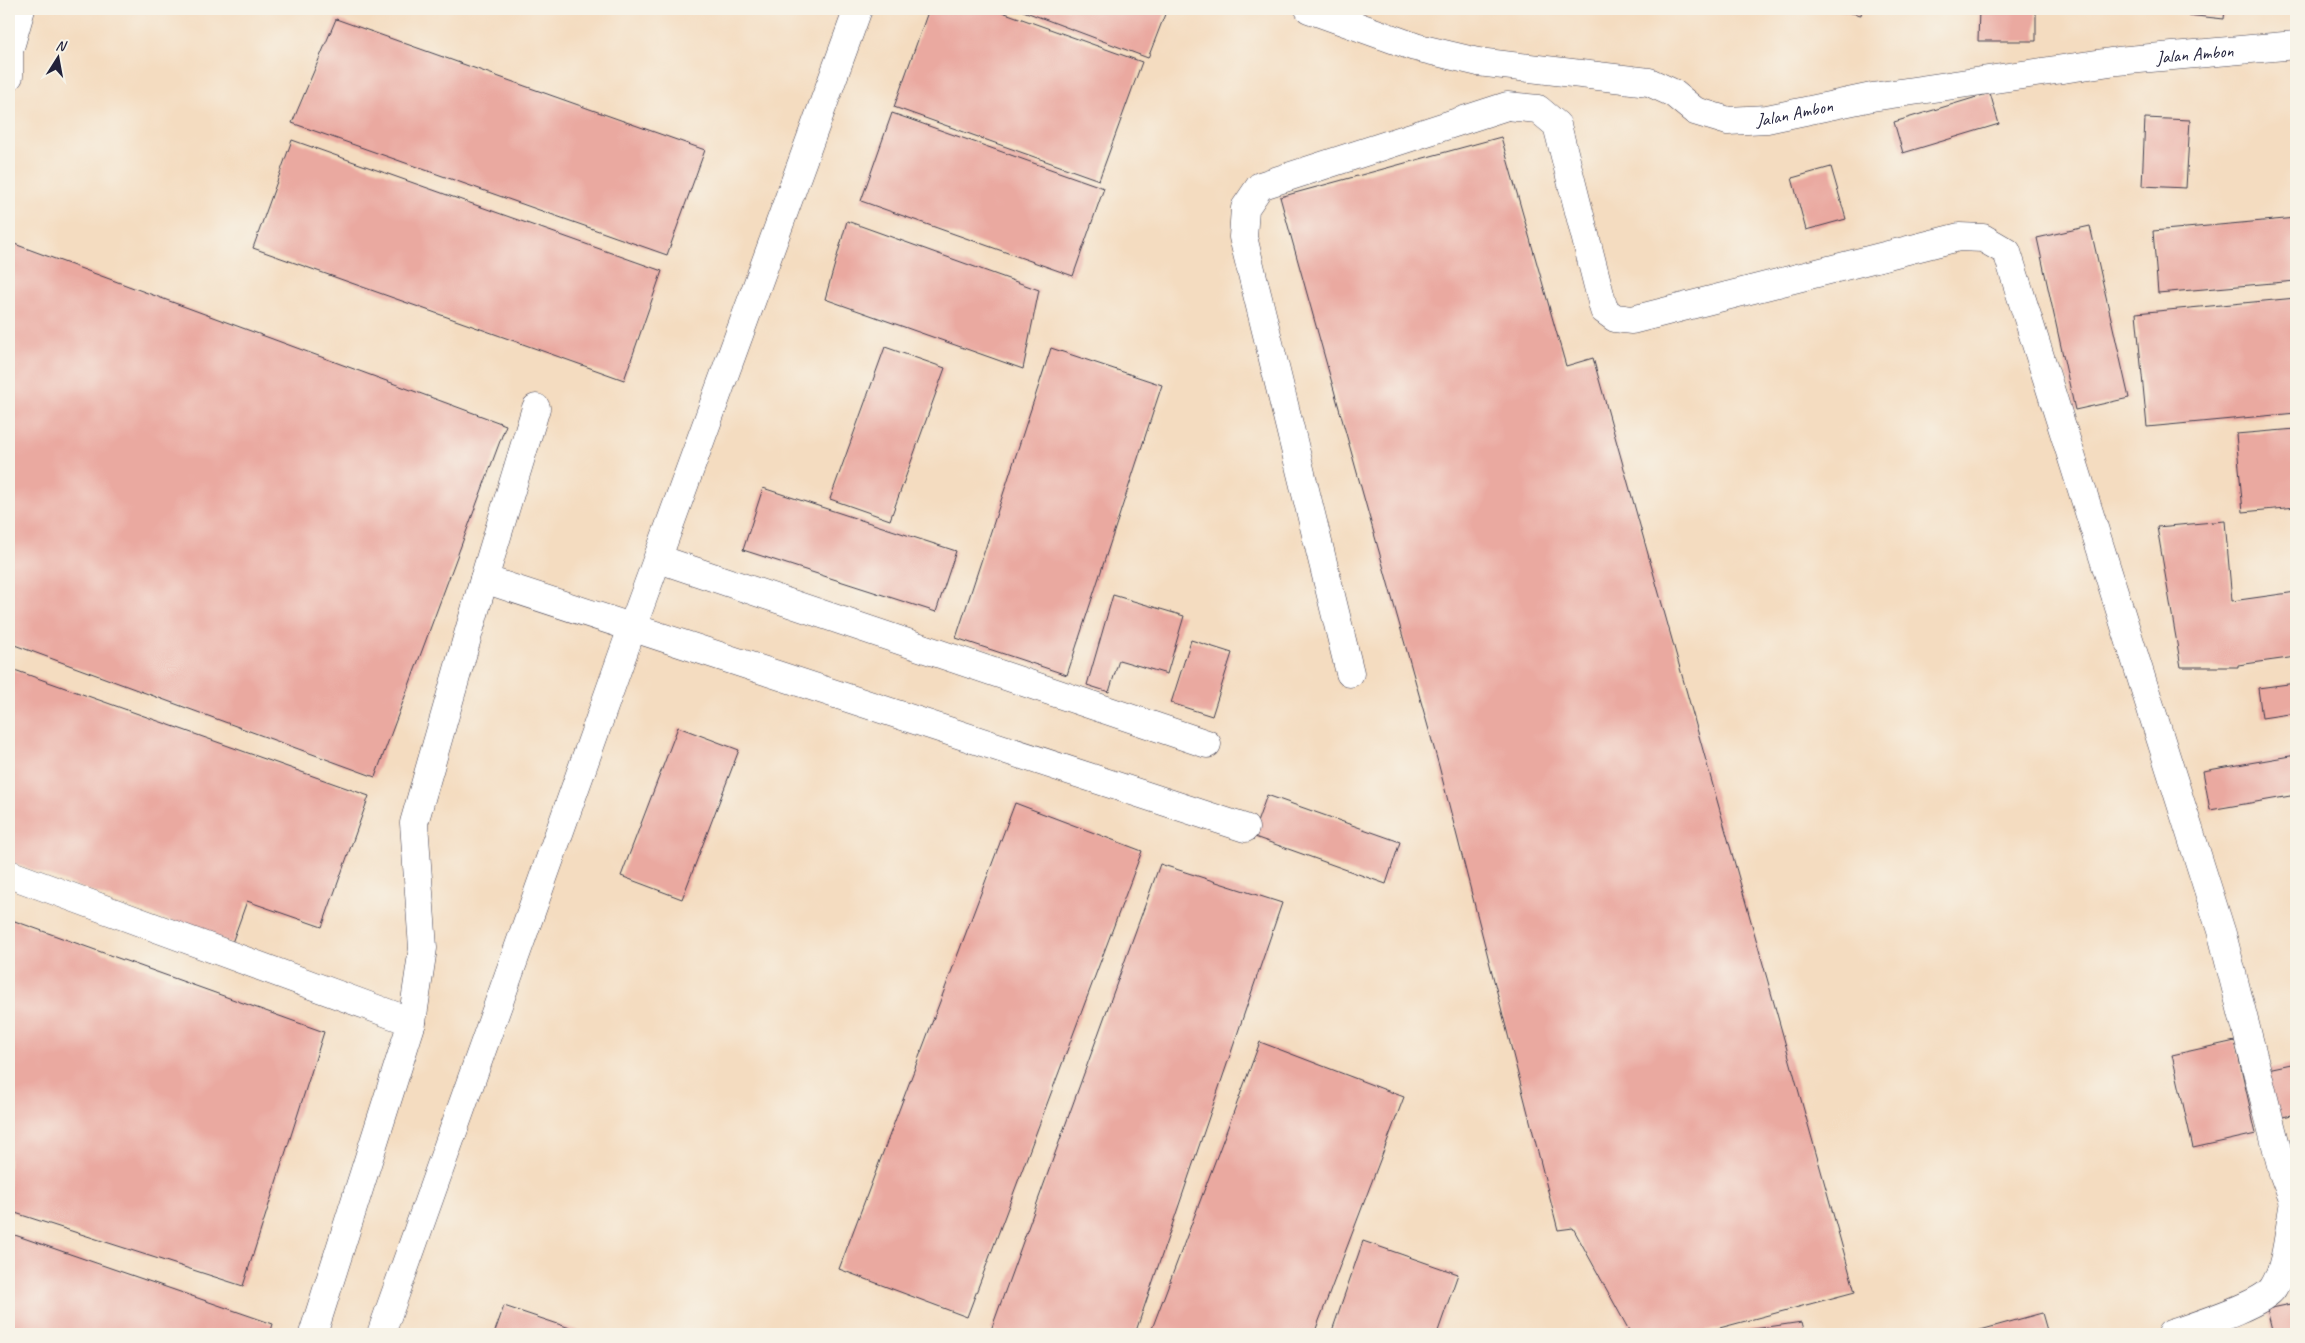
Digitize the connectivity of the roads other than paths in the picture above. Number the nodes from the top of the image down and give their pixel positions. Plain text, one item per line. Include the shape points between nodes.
1 (21, 9) edge
2 (858, 9) edge
3 (1309, 9) edge
4 (2296, 45) edge
5 (9, 76) edge
6 (536, 408) dead end
7 (659, 559) junction
8 (484, 579) junction
9 (632, 628) junction
10 (1350, 673) dead end
11 (1207, 744) dead end
12 (1245, 828) dead end
13 (9, 874) edge
14 (412, 1022) junction
15 (2295, 1202) edge
16 (313, 1334) edge
17 (381, 1334) edge
18 (2171, 1334) edge

1 - 5 street via 9,51
2 - 7 street
3 - 4 street, Jalan Ambon via 1415,47 1478,62 1649,82 1673,92 1695,111 1728,121 1767,119 1872,97 2117,61
6 - 8 street
7 - 9 street
7 - 11 street
8 - 9 street
8 - 14 street via 414,823 423,948
9 - 12 street
9 - 17 street
10 - 15 street via 1243,236 1245,208 1260,186 1507,106 1538,109 1557,125 1604,310 1615,318 1632,320 1959,237 1983,238 2007,252 2222,934 2283,1173
13 - 14 street
14 - 16 street
15 - 18 street via 2282,1270 2272,1289 2258,1300

